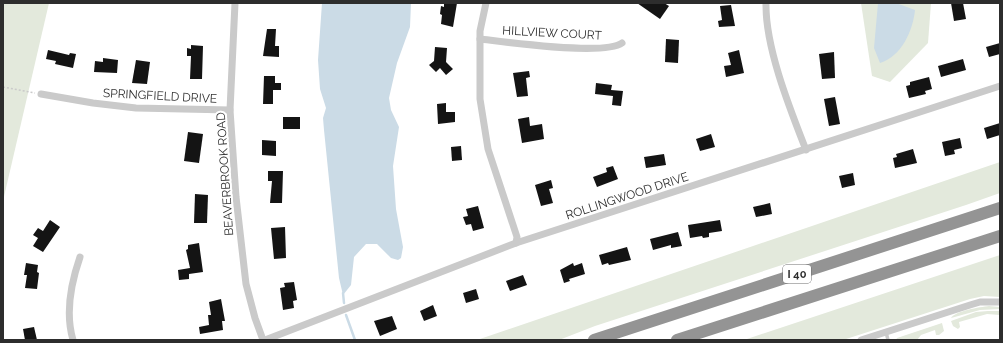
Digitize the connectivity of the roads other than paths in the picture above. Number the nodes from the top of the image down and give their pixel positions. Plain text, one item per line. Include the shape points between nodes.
1 (235, 3) edge
2 (486, 3) edge
3 (766, 3) edge
4 (480, 39) junction
5 (622, 43) dead end
6 (1000, 86) edge
7 (41, 94) road end
8 (230, 110) junction
9 (806, 150) junction
10 (1000, 208) edge
11 (1000, 236) edge
12 (516, 243) junction
13 (80, 257) dead end
14 (1000, 302) edge
15 (886, 332) junction
16 (72, 340) edge
17 (264, 340) edge
18 (594, 340) edge
19 (677, 340) edge
20 (861, 340) edge
21 (888, 340) edge

1 - 8 street, BEAVERBROOK ROAD
2 - 4 street
3 - 9 street via 770,41
4 - 5 street, HILLVIEW COURT via 585,48 616,47
4 - 12 street via 480,100 488,149 517,237
6 - 9 street, ROLLINGWOOD DRIVE
7 - 8 street, SPRINGFIELD DRIVE via 136,108
8 - 17 street, BEAVERBROOK ROAD via 246,284
9 - 12 street, ROLLINGWOOD DRIVE
10 - 18 highway, I 40
11 - 19 highway, I 40
12 - 17 street, ROLLINGWOOD DRIVE
13 - 16 street via 72,281 69,326
14 - 15 street via 980,302
15 - 20 street
15 - 21 lane

